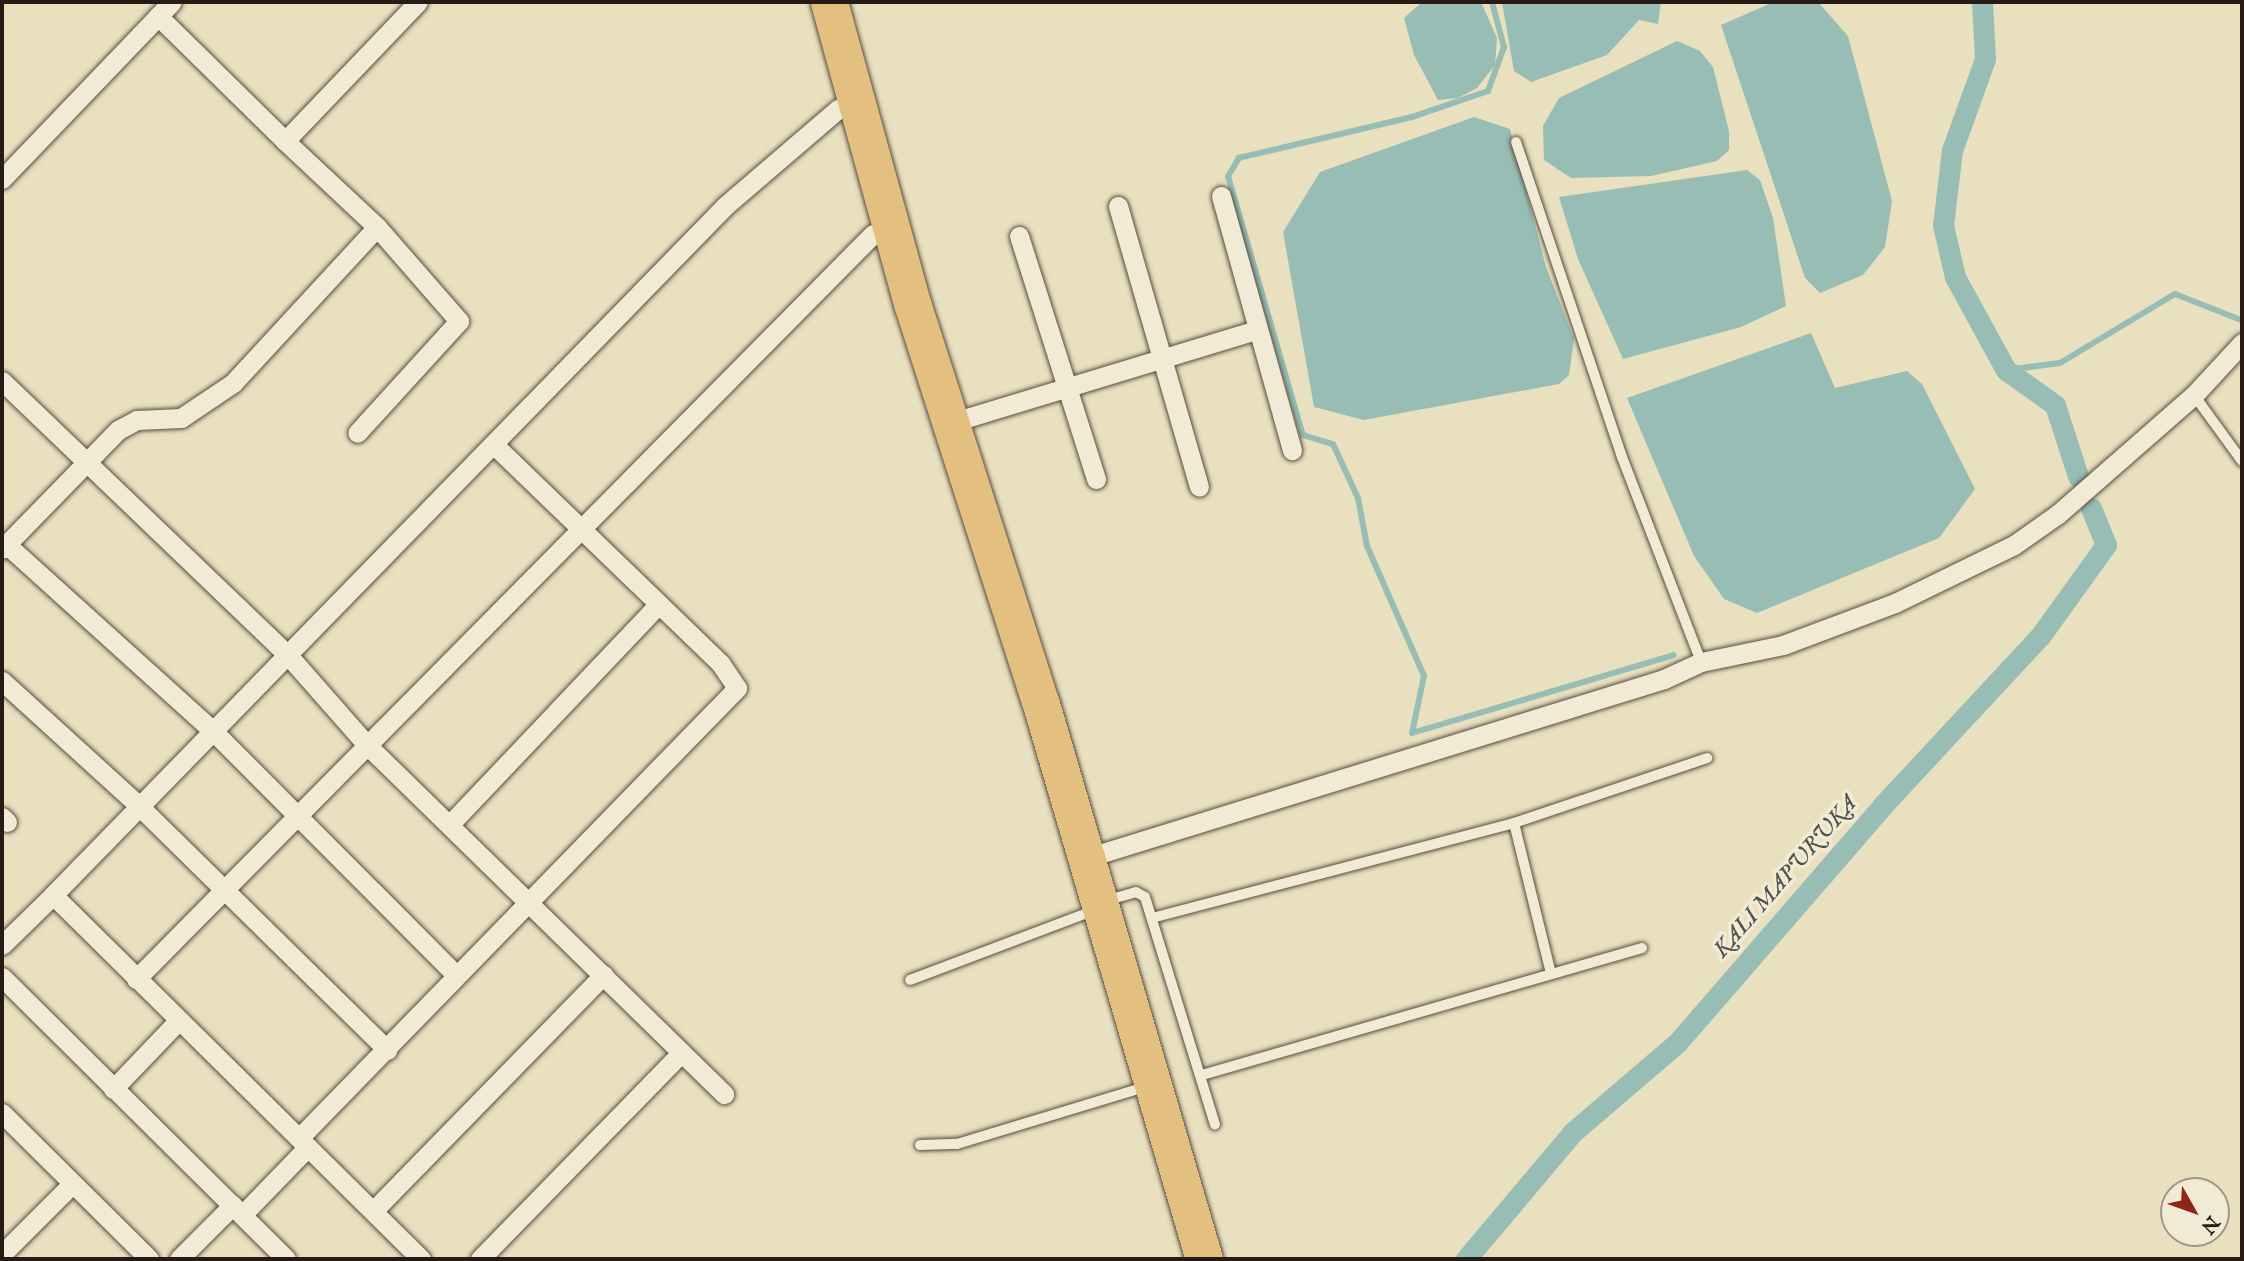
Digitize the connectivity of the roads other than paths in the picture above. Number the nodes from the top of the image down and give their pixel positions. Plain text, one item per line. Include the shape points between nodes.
1 (172, 2) edge
2 (418, 2) edge
3 (808, 2) edge
4 (829, 2) edge
5 (158, 16) junction
6 (838, 108) junction
7 (285, 141) junction
8 (1516, 142) dead end
9 (2, 179) edge
10 (1221, 196) dead end
11 (1118, 206) dead end
12 (377, 227) junction
13 (873, 234) junction
14 (1019, 236) dead end
15 (1256, 330) junction
16 (2242, 343) edge
17 (1161, 358) junction
18 (4, 387) edge
19 (1065, 387) junction
20 (2193, 395) junction
21 (950, 423) junction
22 (357, 433) dead end
23 (494, 445) junction
24 (1292, 450) dead end
25 (2242, 461) edge
26 (86, 465) junction
27 (1096, 479) dead end
28 (1199, 487) dead end
29 (578, 526) junction
30 (4, 546) edge
31 (659, 604) junction
32 (287, 654) junction
33 (1700, 662) junction
34 (2, 681) edge
35 (212, 730) junction
36 (366, 744) junction
37 (1707, 758) dead end
38 (137, 804) junction
39 (297, 816) junction
40 (1514, 822) junction
41 (452, 823) junction
42 (1083, 859) junction
43 (223, 891) junction
44 (53, 895) junction
45 (529, 900) junction
46 (1090, 909) junction
47 (1152, 918) junction
48 (2, 945) edge
49 (1642, 948) dead end
50 (1551, 974) junction
51 (456, 975) junction
52 (603, 975) junction
53 (2, 977) edge
54 (136, 979) junction
55 (910, 980) dead end
56 (179, 1020) junction
57 (387, 1050) junction
58 (681, 1053) junction
59 (1202, 1074) junction
60 (113, 1089) junction
61 (1135, 1090) junction
62 (724, 1094) dead end
63 (2, 1113) edge
64 (1215, 1125) dead end
65 (304, 1142) junction
66 (920, 1145) dead end
67 (73, 1183) junction
68 (238, 1210) junction
69 (373, 1211) junction
70 (7, 1251) edge
71 (149, 1259) edge
72 (178, 1259) edge
73 (286, 1259) edge
74 (421, 1259) edge
75 (480, 1259) edge
76 (1183, 1259) edge
77 (1204, 1259) edge

1 - 5 street
2 - 7 street
3 - 6 highway
4 - 21 highway
5 - 7 street
5 - 9 street
6 - 13 highway
6 - 23 street via 726,205
7 - 12 street
8 - 33 lane via 1622,457
10 - 15 street
11 - 17 street
12 - 22 street via 458,321
12 - 26 street via 233,383 181,418 137,421 118,430
13 - 29 street
13 - 46 highway
14 - 19 street
15 - 17 street
15 - 24 street
16 - 20 street
17 - 19 street
17 - 28 street
18 - 26 street
19 - 21 street
19 - 27 street
20 - 25 lane
20 - 33 street via 2014,545 1895,603 1783,645
21 - 42 highway via 1041,704
23 - 29 street
23 - 32 street
26 - 30 street
26 - 32 street
29 - 31 street
29 - 36 street
30 - 35 street
31 - 41 street
31 - 45 street via 730,673 737,688
32 - 35 street
32 - 36 street
33 - 42 street via 1664,679
34 - 38 street
35 - 38 street
35 - 39 street
36 - 39 street
36 - 41 street
37 - 40 lane
38 - 43 street
38 - 44 street
39 - 43 street
39 - 51 street
40 - 47 lane
40 - 50 lane
41 - 45 street
42 - 46 highway
43 - 54 street
43 - 57 street
44 - 48 street
44 - 54 street
45 - 51 street
45 - 52 street
46 - 47 lane via 1141,893
46 - 55 lane
46 - 61 highway
46 - 77 highway
47 - 59 lane
49 - 50 lane
50 - 59 lane
51 - 57 street
52 - 58 street
52 - 69 street
53 - 60 street
54 - 56 street
56 - 60 street
56 - 65 street
57 - 65 street
58 - 62 street
58 - 75 street
59 - 64 lane
60 - 68 street
61 - 66 lane via 957,1144
61 - 76 highway
63 - 67 street
65 - 68 street
65 - 69 street
67 - 70 street
67 - 71 street
68 - 72 street
68 - 73 street
69 - 74 street

